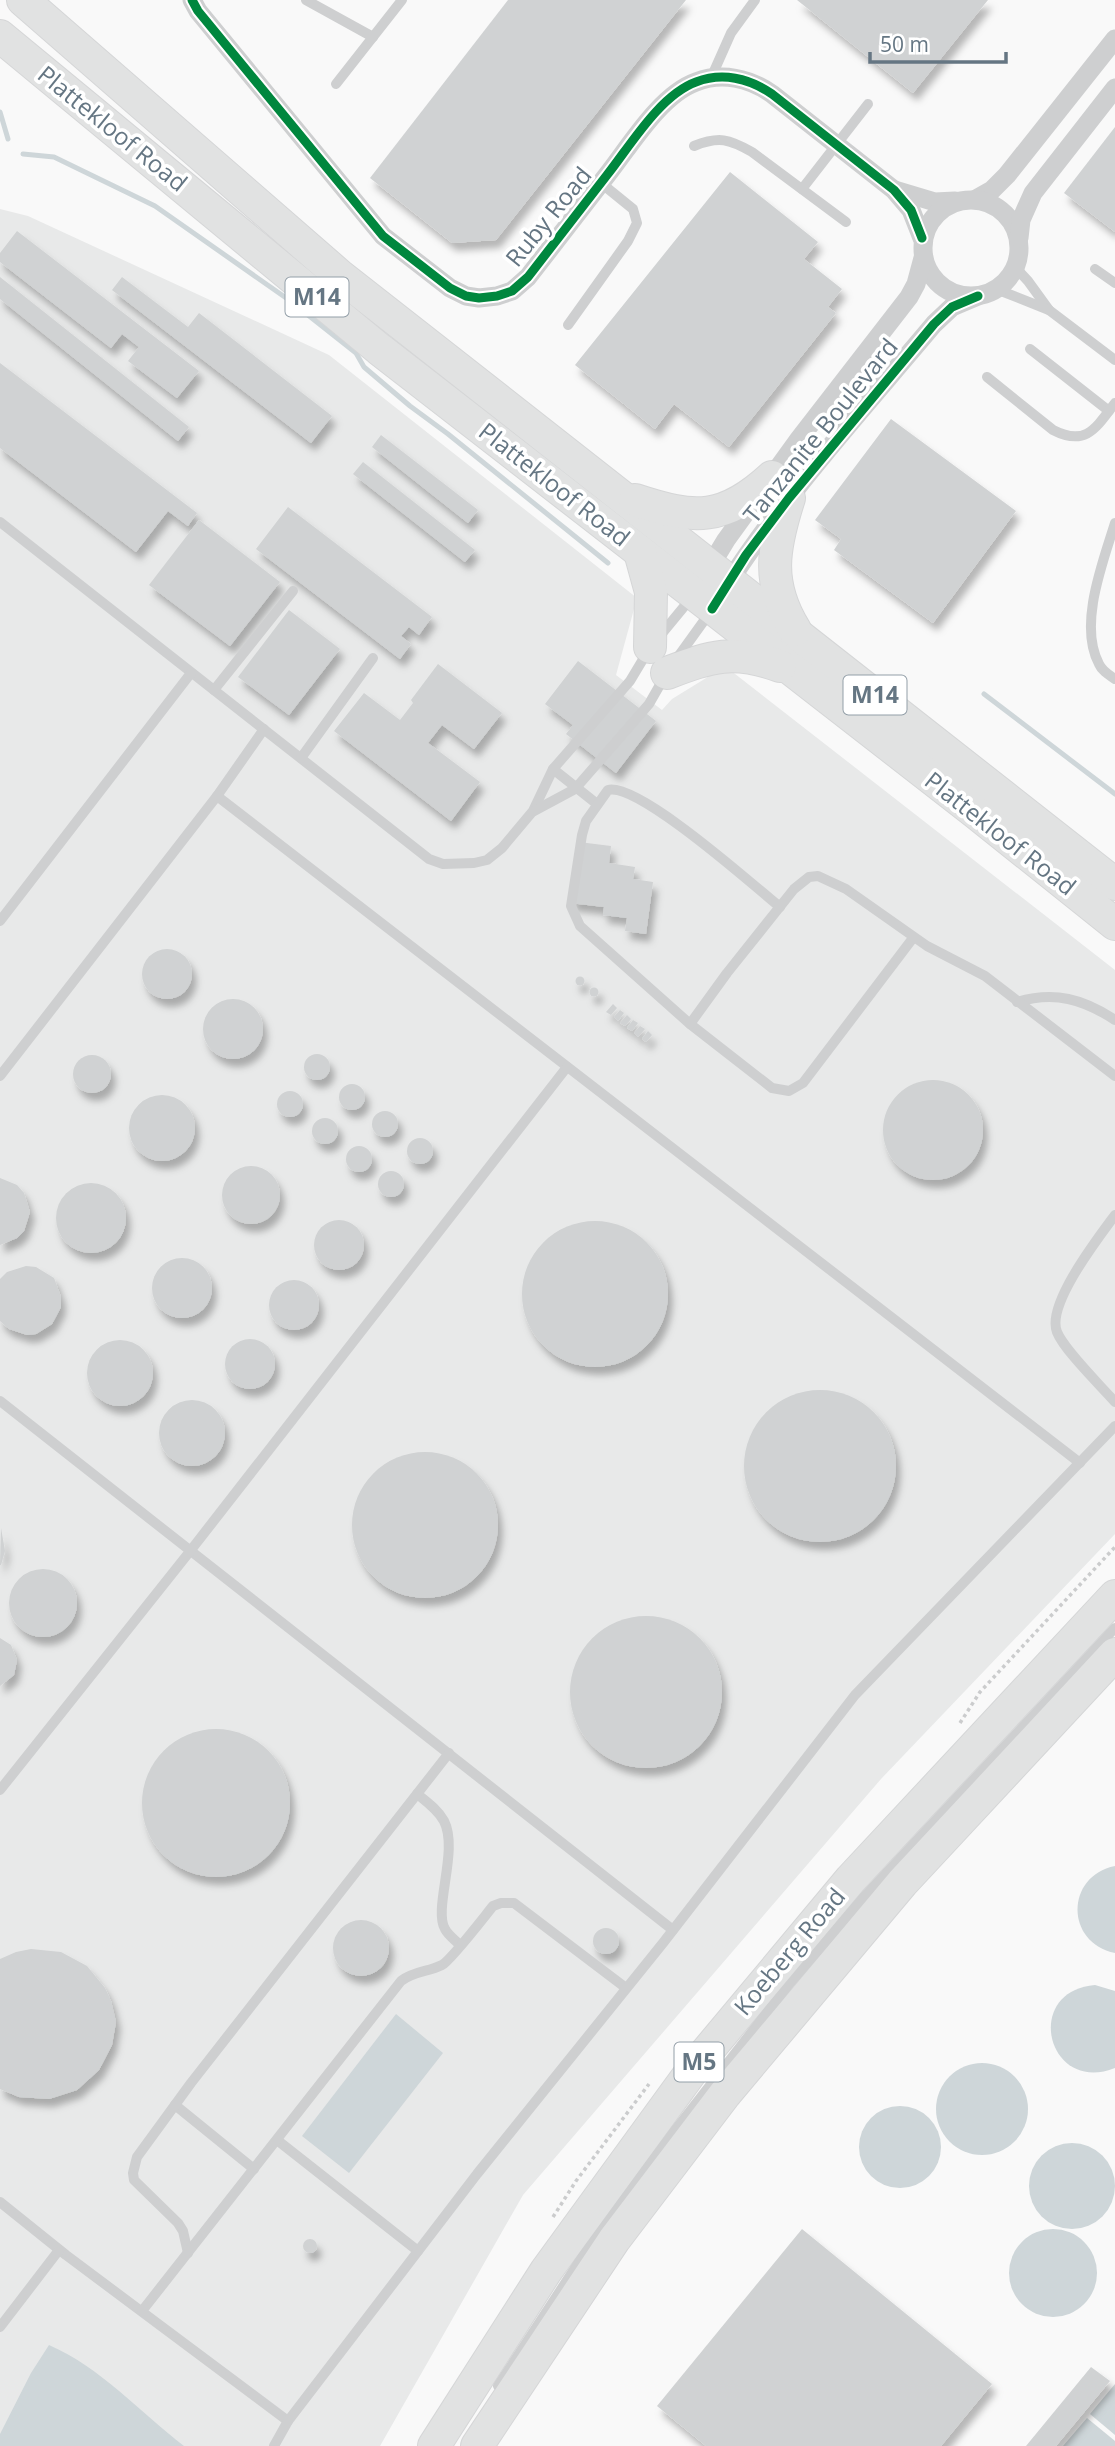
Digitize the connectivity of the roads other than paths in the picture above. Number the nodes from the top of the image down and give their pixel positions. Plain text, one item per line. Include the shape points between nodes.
1 (23, 0) edge
2 (192, 0) edge
3 (306, 0) edge
4 (402, 0) edge
5 (755, 0) edge
6 (0, 36) edge
7 (373, 37) junction
8 (1115, 39) edge
9 (711, 78) junction
10 (336, 84) dead end
11 (1115, 88) edge
12 (868, 104) dead end
13 (835, 145) junction
14 (694, 146) dead end
15 (601, 183) junction
16 (802, 189) junction
17 (894, 190) junction
18 (967, 200) junction
19 (846, 222) dead end
20 (922, 238) junction
21 (1019, 238) junction
22 (923, 258) junction
23 (1015, 267) junction
24 (1096, 269) dead end
25 (1115, 283) edge
26 (987, 293) junction
27 (1049, 310) junction
28 (568, 325) dead end
29 (1030, 349) dead end
30 (1115, 360) edge
31 (987, 377) dead end
32 (1112, 407) edge
33 (781, 488) junction
34 (620, 495) junction
35 (0, 522) edge
36 (1115, 523) edge
37 (640, 552) junction
38 (720, 574) junction
39 (293, 591) dead end
40 (703, 601) junction
41 (800, 637) junction
42 (373, 658) dead end
43 (659, 660) junction
44 (794, 672) junction
45 (191, 673) junction
46 (1115, 679) edge
47 (214, 690) junction
48 (264, 729) junction
49 (301, 758) junction
50 (553, 769) junction
51 (575, 789) junction
52 (217, 796) junction
53 (597, 804) junction
54 (533, 811) junction
55 (1115, 884) edge
56 (780, 907) junction
57 (0, 921) edge
58 (1115, 925) edge
59 (913, 938) junction
60 (1017, 1002) junction
61 (1115, 1020) edge
62 (690, 1024) junction
63 (567, 1067) junction
64 (0, 1076) edge
65 (1115, 1076) edge
66 (1115, 1215) edge
67 (0, 1401) edge
68 (1115, 1402) edge
69 (1115, 1426) edge
70 (1080, 1463) junction
71 (191, 1550) junction
72 (1115, 1596) edge
73 (1115, 1628) edge
74 (1115, 1654) edge
75 (449, 1753) junction
76 (0, 1790) edge
77 (417, 1794) junction
78 (673, 1930) junction
79 (460, 1945) junction
80 (626, 1988) junction
81 (175, 2105) junction
82 (277, 2140) junction
83 (254, 2169) junction
84 (0, 2202) edge
85 (59, 2250) junction
86 (418, 2251) junction
87 (188, 2253) junction
88 (142, 2311) junction
89 (0, 2327) edge
90 (494, 2393) dead end
91 (288, 2420) junction
92 (274, 2446) edge
93 (434, 2446) edge
94 (477, 2446) edge

1 - 34 main road, Plattekloof Road / M14 via 339,275
2 - 15 street, Ruby Road via 378,230 466,296 512,291
3 - 7 lane
4 - 7 lane
5 - 9 lane via 731,33
6 - 37 main road, Plattekloof Road / M14 via 379,349
7 - 10 lane
8 - 18 street via 1007,175 992,190
9 - 13 street, Ruby Road via 760,85
9 - 15 street, Ruby Road via 695,82 670,99
11 - 21 street via 1033,193
12 - 13 lane
13 - 16 lane
13 - 17 street, Ruby Road
14 - 16 lane via 716,138 737,144
15 - 28 lane via 633,209 637,223
16 - 19 lane
17 - 18 street, Ruby Road via 935,202
17 - 20 street, Ruby Road via 911,210
18 - 20 street via 942,208
18 - 21 street via 997,207 1010,219
20 - 22 street
21 - 23 street
22 - 26 street via 942,288 959,295
22 - 33 street, Tanzanite Boulevard via 909,297
23 - 26 street via 1010,277
23 - 27 lane
24 - 25 lane
26 - 27 lane
26 - 33 street, Tanzanite Boulevard via 944,312
27 - 30 lane
29 - 32 lane
31 - 32 lane via 1064,435 1084,436 1093,431
33 - 34 main road via 713,513 682,513
33 - 38 street, Tanzanite Boulevard via 746,555
33 - 38 street, Tanzanite Boulevard via 726,540
33 - 41 main road via 775,578 782,606
34 - 38 main road, Plattekloof Road / M14
35 - 45 lane
36 - 46 lane via 1092,612 1098,663
37 - 40 main road, Plattekloof Road / M14
37 - 43 main road via 652,600
38 - 40 street, Tanzanite Boulevard
38 - 41 main road, Plattekloof Road / M14
39 - 47 lane
40 - 43 lane
40 - 43 lane
40 - 44 main road, Plattekloof Road / M14
41 - 55 main road, Plattekloof Road / M14
42 - 49 lane
43 - 44 main road via 730,656 765,661
43 - 50 lane via 630,681
43 - 51 lane via 649,704
44 - 58 main road, Plattekloof Road / M14
45 - 47 lane
45 - 57 lane
47 - 48 lane
48 - 49 lane
48 - 52 lane
49 - 54 lane via 429,859 443,864 487,860
50 - 51 lane
50 - 54 lane
51 - 53 lane
51 - 54 lane
52 - 63 lane
52 - 64 lane
53 - 56 lane via 612,788 644,801
53 - 62 lane via 586,821 572,890 576,920
56 - 59 lane via 801,882 818,876 846,889
56 - 62 lane
59 - 60 lane via 985,976
59 - 62 lane via 796,1088 772,1088
60 - 61 lane via 1046,995 1070,999
60 - 65 lane
63 - 70 lane
63 - 71 lane
66 - 68 lane via 1063,1292 1054,1323 1061,1339
67 - 71 lane
69 - 70 lane
70 - 78 lane via 855,1695
71 - 75 lane
71 - 76 lane
72 - 93 main road, Koeberg Road / M5 via 851,1879 699,2061 546,2271
73 - 90 lane via 790,1983 598,2235
74 - 94 main road, Koeberg Road / M5 via 902,1883 724,2094 614,2240
75 - 77 lane
75 - 78 lane
77 - 79 lane via 437,1810 448,1828 442,1920
77 - 81 lane
78 - 80 lane
79 - 80 lane via 493,1906 514,1903
79 - 82 lane via 442,1965 401,1981
80 - 86 lane
81 - 83 lane
81 - 87 lane via 136,2157 133,2173 138,2185 178,2223
82 - 83 lane
82 - 86 lane
83 - 87 lane
84 - 85 lane
85 - 88 lane
85 - 89 lane
86 - 91 lane
87 - 88 lane
88 - 91 lane
91 - 92 lane

